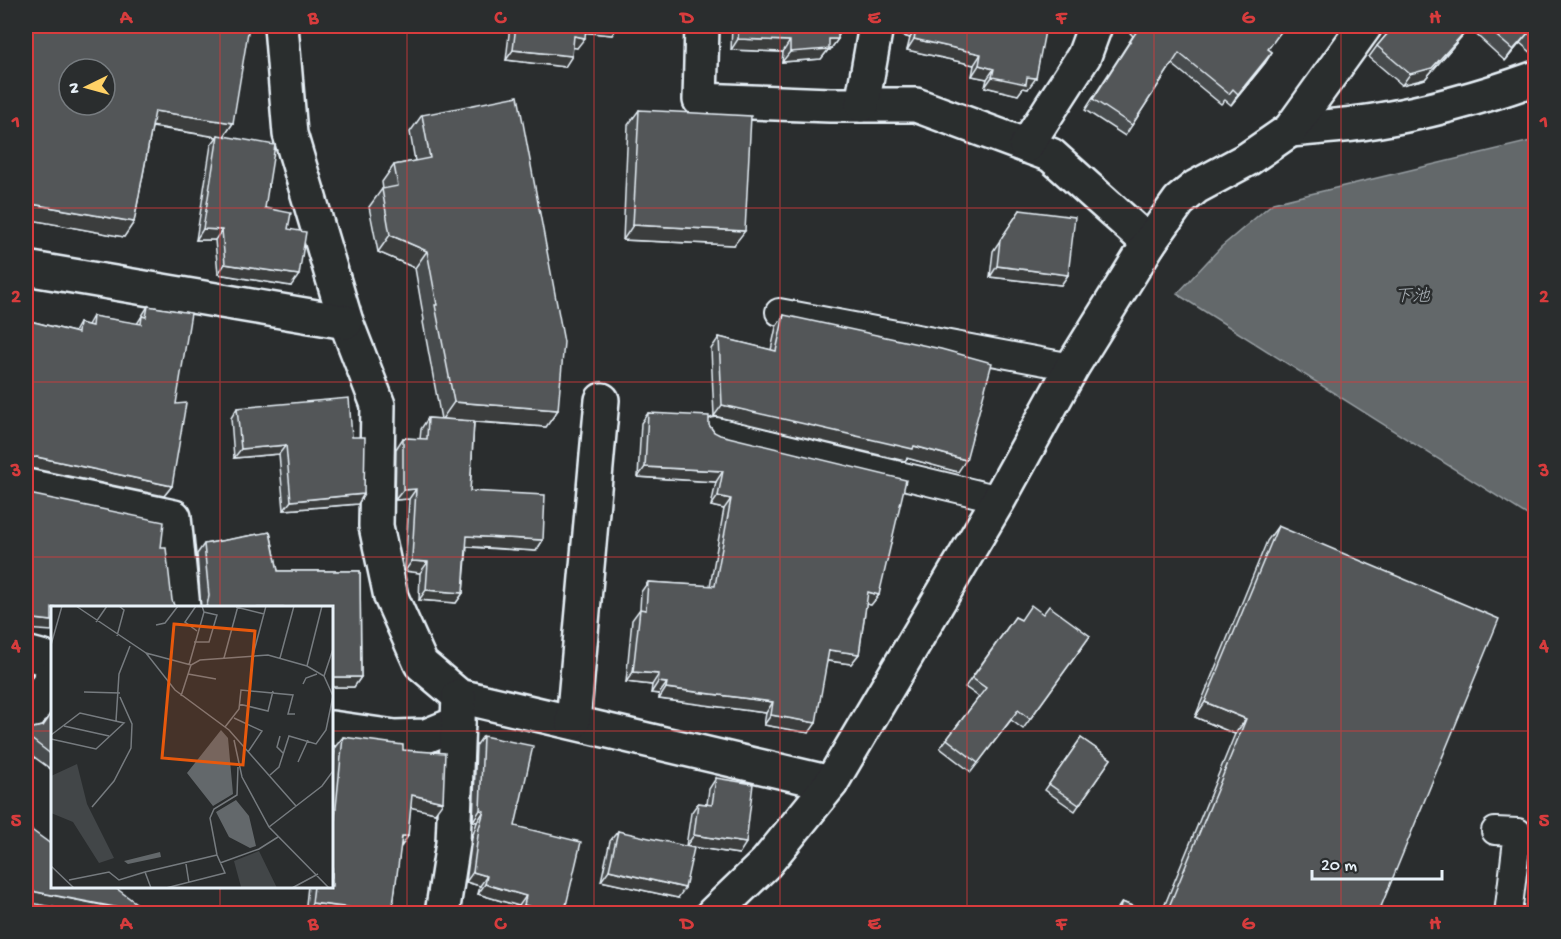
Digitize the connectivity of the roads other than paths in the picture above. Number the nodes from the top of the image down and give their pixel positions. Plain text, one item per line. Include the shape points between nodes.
1 (281, 26) edge
2 (702, 26) edge
3 (876, 26) edge
4 (1095, 26) edge
5 (1365, 26) edge
6 (1536, 78) edge
7 (862, 105) junction
8 (1290, 130) junction
9 (1026, 146) junction
10 (1149, 243) junction
11 (26, 268) edge
12 (779, 312) dead end
13 (346, 322) junction
14 (1072, 367) junction
15 (602, 400) dead end
16 (716, 431) edge
17 (26, 486) edge
18 (999, 499) junction
19 (183, 606) edge
20 (26, 653) edge
21 (51, 660) edge
22 (51, 679) edge
23 (459, 710) junction
24 (26, 720) edge
25 (573, 722) junction
26 (333, 728) edge
27 (831, 783) junction
28 (1495, 831) dead end
29 (442, 914) edge
30 (713, 914) edge
31 (1508, 914) edge

1 - 13 street via 290,134
2 - 7 street via 700,100
3 - 7 street
4 - 9 street via 1084,56
5 - 8 street
6 - 8 street via 1492,94 1407,114
7 - 9 street via 916,105
8 - 10 street via 1248,159 1196,187 1179,201
9 - 10 street via 1051,155
10 - 14 street
11 - 13 street
12 - 14 lane
13 - 23 street via 378,405 376,526 391,597 421,664
14 - 18 street
15 - 25 street
16 - 18 lane
17 - 19 street via 174,517
18 - 27 street
20 - 21 street
22 - 24 street
23 - 25 street
23 - 26 street via 426,736 395,737
23 - 29 street via 453,843
25 - 27 street
27 - 30 street via 766,862
28 - 31 lane via 1518,832

